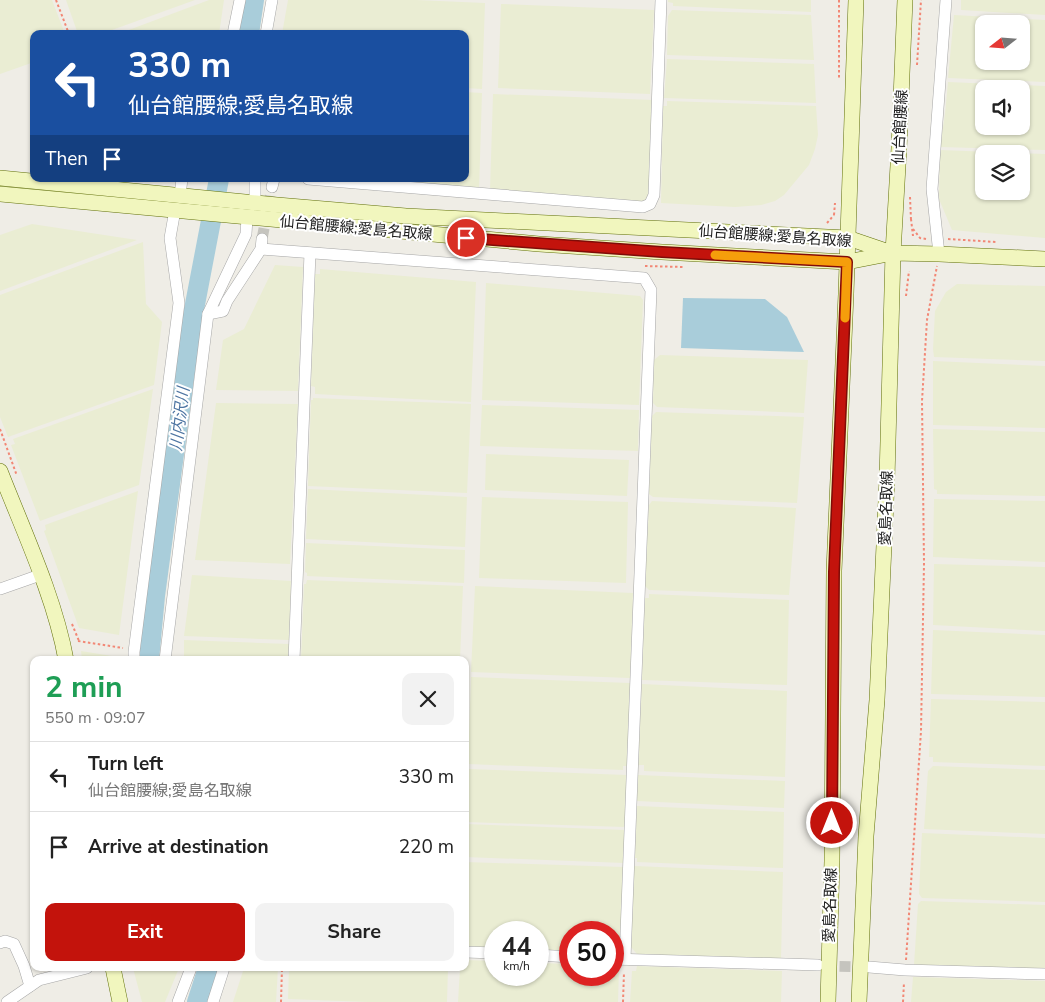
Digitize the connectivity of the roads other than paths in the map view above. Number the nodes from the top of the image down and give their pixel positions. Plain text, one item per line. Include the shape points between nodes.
1 (240, 0) edge
2 (272, 0) edge
3 (661, 0) edge
4 (856, 0) edge
5 (905, 0) edge
6 (946, 0) edge
7 (234, 30) edge
8 (267, 30) edge
9 (0, 178) edge
10 (182, 182) edge
11 (256, 182) edge
12 (344, 182) edge
13 (0, 194) edge
14 (184, 203) junction
15 (255, 203) junction
16 (242, 217) junction
17 (848, 238) junction
18 (938, 247) junction
19 (310, 253) junction
20 (893, 253) junction
21 (1045, 259) edge
22 (847, 262) junction
23 (208, 314) junction
24 (0, 471) edge
25 (40, 575) junction
26 (0, 589) edge
27 (65, 656) edge
28 (134, 656) edge
29 (165, 656) edge
30 (294, 656) edge
31 (0, 943) edge
32 (469, 952) edge
33 (484, 953) edge
34 (625, 959) joint
35 (818, 965) tunnel mouth
36 (869, 967) tunnel mouth
37 (75, 971) edge
38 (114, 971) edge
39 (190, 971) edge
40 (223, 971) edge
41 (1045, 974) edge
42 (30, 986) junction
43 (7, 1002) edge
44 (120, 1002) edge
45 (178, 1002) edge
46 (213, 1002) edge
47 (828, 1002) edge
48 (859, 1002) edge

1 - 7 street
2 - 8 street
3 - 12 street via 654,195 650,204 642,207
4 - 17 main road
5 - 20 main road, 仙台館腰線
6 - 18 street via 932,189
9 - 14 main road, 仙台館腰線;愛島名取線
10 - 14 street
11 - 15 street
13 - 14 main road, 仙台館腰線;愛島名取線
14 - 15 main road, 仙台館腰線;愛島名取線
14 - 16 main road, 仙台館腰線;愛島名取線
14 - 28 street via 170,238 179,304
15 - 17 main road, 仙台館腰線;愛島名取線 via 415,217
16 - 22 main road, 仙台館腰線;愛島名取線 via 540,244
16 - 23 street via 246,234
17 - 20 main road, 仙台館腰線;愛島名取線
17 - 22 main road, 愛島名取線
18 - 20 main road
18 - 21 main road
19 - 23 street via 262,244 224,311
19 - 30 street
19 - 34 street via 644,278 651,290
20 - 22 main road, 仙台館腰線;愛島名取線
20 - 48 main road, 愛島名取線 via 877,700 866,836
22 - 47 main road, 愛島名取線 via 834,572
23 - 29 street
24 - 25 main road
25 - 26 street
25 - 27 main road
31 - 42 street via 14,944
32 - 33 street
34 - 35 street
36 - 41 street
37 - 42 street via 39,980
38 - 44 main road
39 - 45 street
40 - 46 street
42 - 43 street

